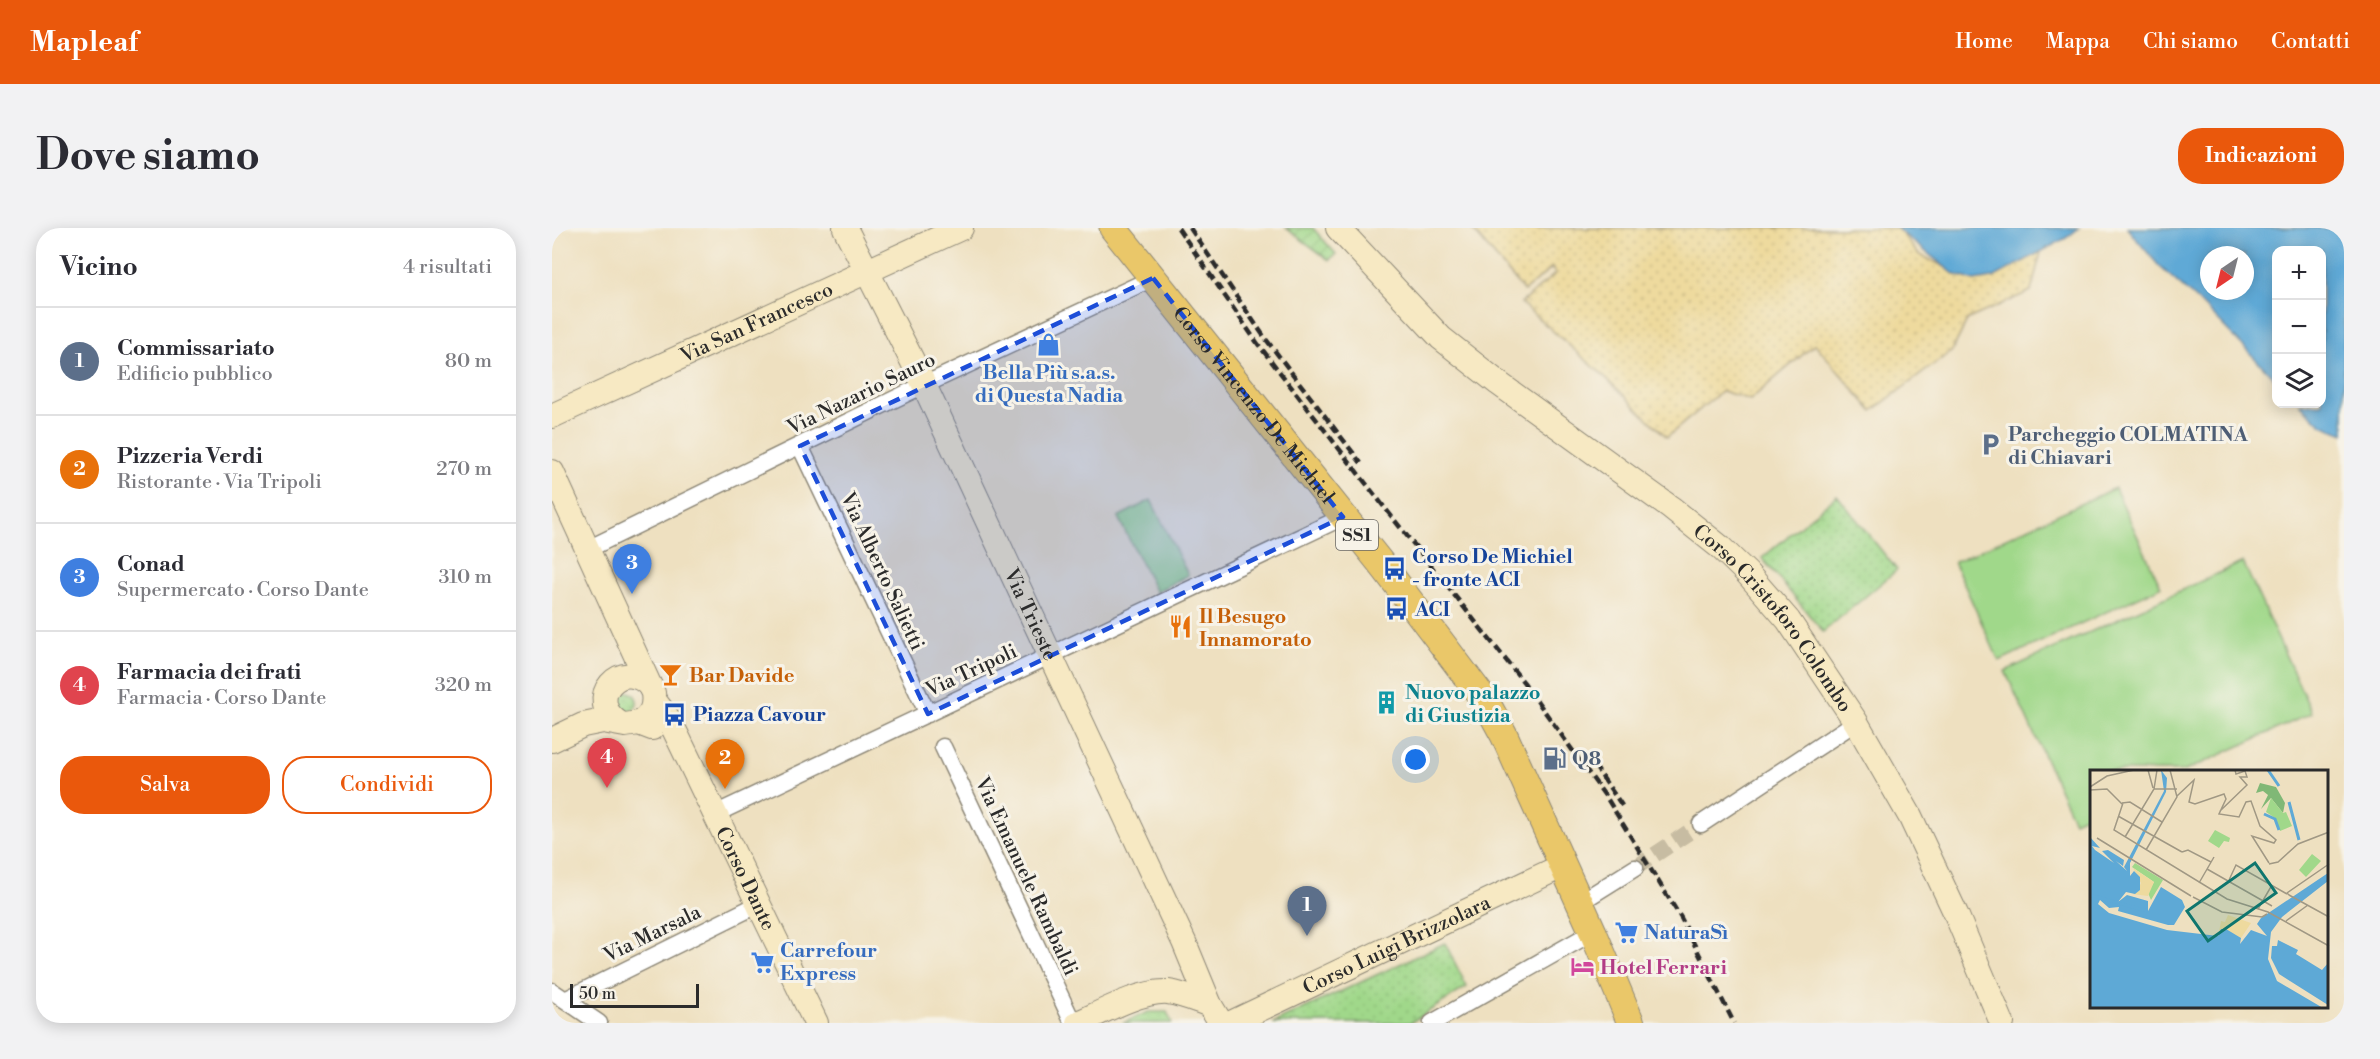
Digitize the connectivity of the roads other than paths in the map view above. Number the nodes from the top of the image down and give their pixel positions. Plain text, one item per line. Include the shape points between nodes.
1 (844, 228) edge
2 (961, 228) edge
3 (1113, 228) edge
4 (1338, 228) edge
5 (868, 273) junction
6 (1154, 278) junction
7 (924, 386) junction
8 (552, 416) edge
9 (800, 446) junction
10 (552, 472) edge
11 (1342, 517) junction
12 (588, 549) junction
13 (615, 606) junction
14 (1049, 656) junction
15 (607, 693) junction
16 (652, 693) junction
17 (928, 714) junction
18 (1856, 722) junction
19 (629, 723) junction
20 (583, 726) junction
21 (552, 740) edge
22 (943, 747) dead end
23 (691, 765) junction
24 (715, 813) junction
25 (1701, 824) tunnel mouth
26 (1562, 866) junction
27 (1635, 868) tunnel mouth
28 (1579, 903) junction
29 (759, 904) junction
30 (1593, 932) junction
31 (559, 995) edge
32 (1215, 1014) edge
33 (599, 1023) edge
34 (816, 1023) edge
35 (1072, 1023) edge
36 (1078, 1023) edge
37 (1231, 1023) edge
38 (1432, 1023) edge
39 (1631, 1023) edge
40 (2002, 1023) edge

1 - 5 street, Via Trieste
2 - 5 street, Via San Francesco
3 - 6 main road, Corso Vincenzo De Michiel / SS1
4 - 18 street, Corso Cristoforo Colombo via 1441,338 1720,547 1788,620
5 - 7 street, Via Trieste
5 - 8 street, Via San Francesco
6 - 7 street, Via Nazario Sauro
6 - 11 main road, Corso Vincenzo De Michiel / SS1
7 - 9 street, Via Nazario Sauro
7 - 14 street, Via Trieste
9 - 12 street, Via Nazario Sauro
9 - 17 street, Via Alberto Salietti
10 - 12 street, Corso Dante
11 - 14 street, Via Tripoli
11 - 26 main road, Corso Vincenzo De Michiel / SS1 via 1486,702
12 - 13 street, Corso Dante
13 - 15 street, Corso Dante via 620,648
13 - 16 street, Corso Dante
14 - 17 street, Via Tripoli
14 - 32 street, Via Trieste via 1185,942
15 - 16 street via 623,676 631,675 645,681
15 - 19 street via 609,715
15 - 20 street
16 - 19 street via 650,714
16 - 23 street, Corso Dante
17 - 24 street, Via Tripoli
18 - 25 street
18 - 40 street, Corso Cristoforo Colombo via 1910,816
19 - 20 street via 603,721
19 - 23 street, Corso Dante via 652,728
20 - 21 street
22 - 35 street, Via Emanuele Rambaldi
23 - 24 street, Corso Dante
24 - 29 street, Corso Dante
26 - 28 main road, Corso Vincenzo De Michiel / SS1
26 - 37 street, Corso Luigi Brizzolara
27 - 28 street
28 - 30 main road, Corso Vincenzo De Michiel / SS1
29 - 31 street, Via Marsala
29 - 34 street, Corso Dante
30 - 38 street
30 - 39 main road, Corso Vincenzo De Michiel / SS1
31 - 33 street
32 - 36 street via 1188,996 1166,992 1132,999

